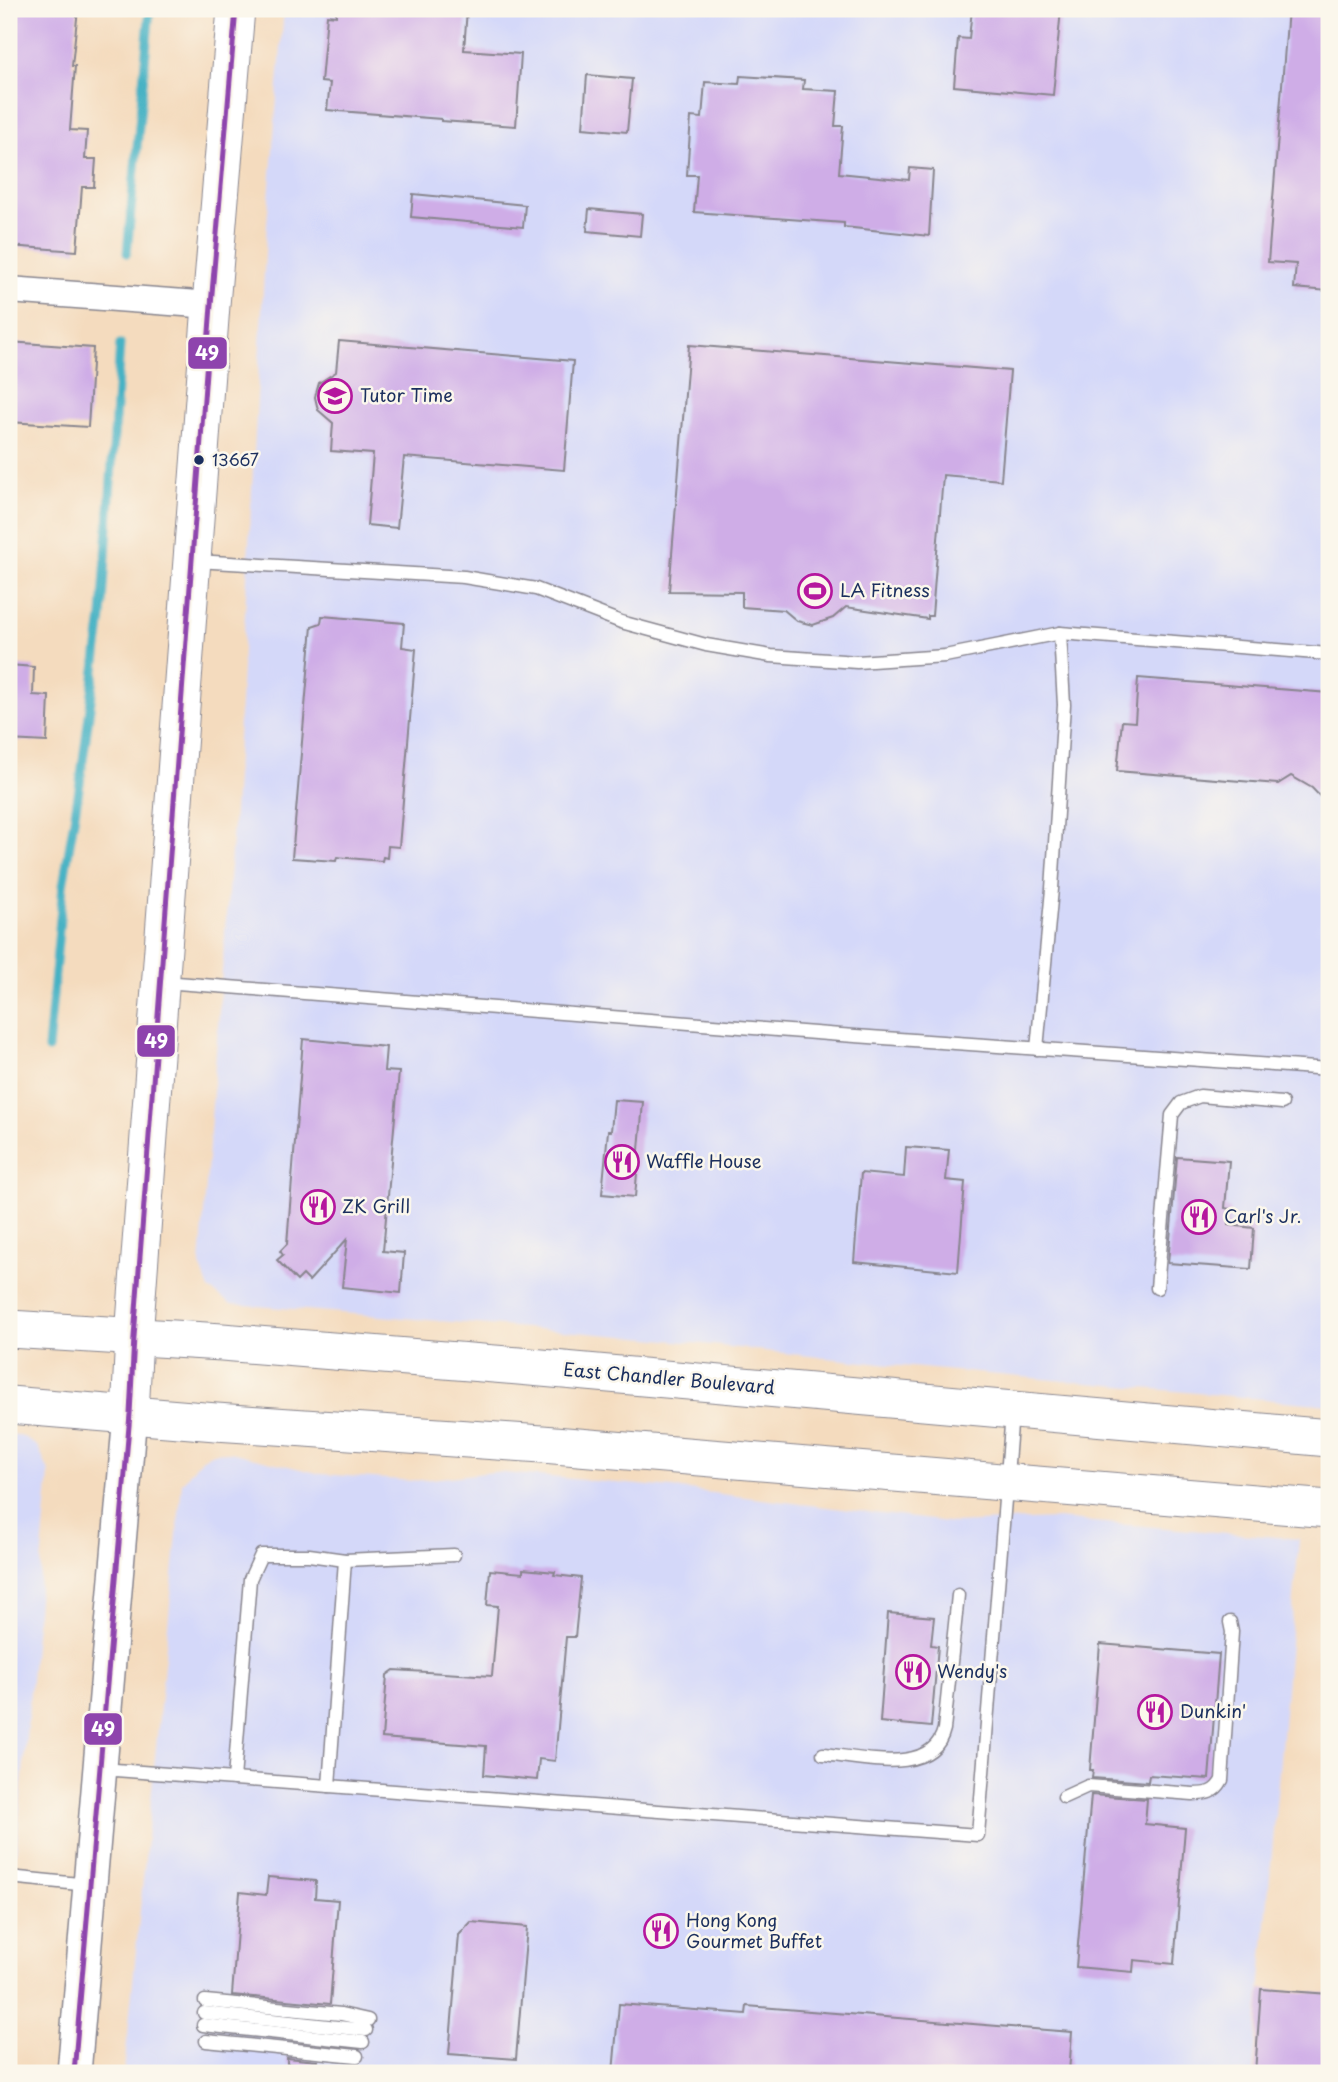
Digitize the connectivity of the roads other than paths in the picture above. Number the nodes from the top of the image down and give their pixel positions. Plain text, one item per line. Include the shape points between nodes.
1 (236, 9) edge
2 (9, 290) edge
3 (211, 304) junction
4 (192, 561) junction
5 (1060, 633) junction
6 (1329, 654) edge
7 (161, 982) junction
8 (1037, 1049) junction
9 (1329, 1069) edge
10 (1282, 1103) dead end
11 (1157, 1289) dead end
12 (9, 1329) edge
13 (134, 1337) junction
14 (9, 1405) edge
15 (1012, 1409) junction
16 (130, 1414) junction
17 (1329, 1438) edge
18 (1006, 1483) junction
19 (1329, 1509) edge
20 (454, 1555) dead end
21 (345, 1560) junction
22 (958, 1595) dead end
23 (1230, 1622) dead end
24 (823, 1754) dead end
25 (100, 1769) junction
26 (234, 1779) junction
27 (329, 1786) junction
28 (1064, 1797) dead end
29 (9, 1877) edge
30 (90, 1885) junction
31 (366, 2031) joint
32 (206, 2041) dead end
33 (357, 2056) dead end
34 (74, 2073) edge

1 - 3 main road
2 - 3 street
3 - 4 main road
4 - 5 lane via 464,577 536,589 621,622 706,645 783,657 857,662 945,656
4 - 7 main road
5 - 6 lane
5 - 8 lane via 1064,705
7 - 8 lane
7 - 13 main road
8 - 9 lane
10 - 11 lane via 1200,1096 1181,1103 1172,1115
12 - 13 main road, East Chandler Boulevard
13 - 15 main road, East Chandler Boulevard
13 - 16 main road
14 - 16 main road
15 - 17 main road, East Chandler Boulevard
15 - 18 lane
16 - 18 main road
16 - 25 street
18 - 19 main road
18 - 27 lane via 978,1835
20 - 21 lane
21 - 26 lane via 261,1555 250,1579
21 - 27 lane
22 - 24 lane via 944,1729 932,1751 899,1761
23 - 28 lane via 1218,1788 1193,1794 1088,1786
25 - 26 lane
25 - 30 street
26 - 27 lane
29 - 30 lane
30 - 34 street
31 - 31 lane via 341,2014 204,2013
32 - 33 lane

